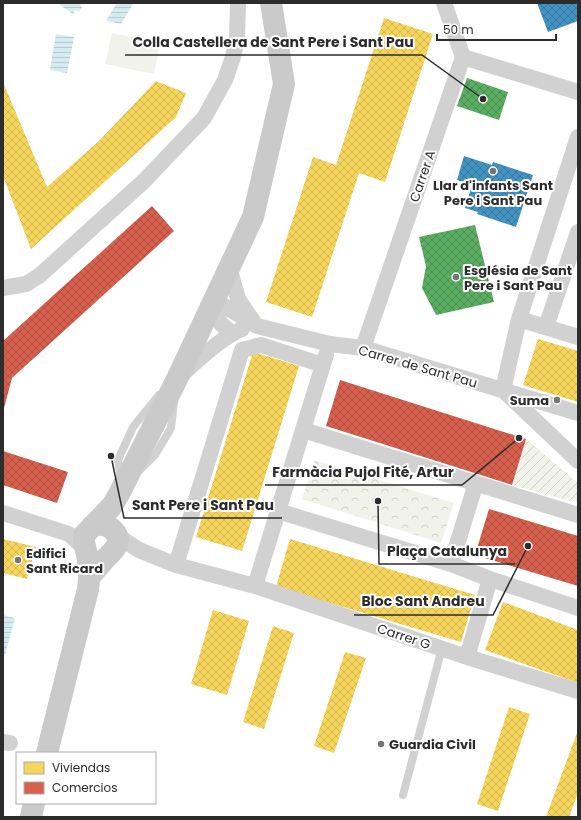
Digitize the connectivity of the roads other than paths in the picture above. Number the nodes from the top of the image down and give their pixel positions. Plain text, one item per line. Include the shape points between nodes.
1 (238, 3) edge
2 (271, 3) edge
3 (444, 3) edge
4 (463, 57) junction
5 (578, 92) edge
6 (578, 137) edge
7 (578, 232) edge
8 (229, 267) junction
9 (3, 288) edge
10 (213, 302) junction
11 (520, 319) junction
12 (256, 326) junction
13 (546, 327) junction
14 (233, 333) junction
15 (578, 337) edge
16 (330, 344) junction
17 (364, 348) junction
18 (323, 365) junction
19 (180, 372) junction
20 (503, 390) junction
21 (578, 414) edge
22 (303, 430) junction
23 (578, 461) edge
24 (476, 483) junction
25 (112, 506) junction
26 (278, 511) junction
27 (3, 513) edge
28 (578, 515) edge
29 (84, 538) junction
30 (113, 544) junction
31 (451, 564) junction
32 (176, 565) junction
33 (90, 576) junction
34 (490, 579) junction
35 (255, 586) junction
36 (578, 608) edge
37 (442, 648) junction
38 (467, 657) junction
39 (578, 691) edge
40 (47, 752) edge
41 (403, 795) dead end
42 (34, 804) edge
43 (31, 817) edge

1 - 9 street via 237,38 233,57 204,118 144,181 39,276 26,284
2 - 8 street via 284,84 253,217
3 - 4 street
4 - 5 street
4 - 17 street, Carrer A
6 - 11 street
7 - 13 street
8 - 10 street
8 - 12 street via 238,299
10 - 12 street, Carrer de Sant Pau via 221,304
10 - 14 street via 217,319
10 - 19 street
11 - 13 street
11 - 20 street
12 - 14 street
12 - 16 street, Carrer de Sant Pau
13 - 15 street
14 - 19 street
16 - 17 street, Carrer de Sant Pau
16 - 18 street
17 - 20 street, Carrer de Sant Pau
18 - 22 street
18 - 32 street via 261,346 242,350
19 - 25 street
20 - 21 street, Carrer de Sant Pau
20 - 23 street
22 - 24 street
22 - 26 street
24 - 28 street
24 - 31 street
25 - 29 street
25 - 30 street
26 - 31 street
26 - 35 street
27 - 29 street
29 - 30 street via 104,525
29 - 30 street via 96,558 102,559
29 - 33 street
30 - 32 street, Carrer G via 139,550
30 - 33 street
31 - 34 street
32 - 35 street, Carrer G
33 - 40 street
34 - 36 street
34 - 38 street
35 - 37 street, Carrer G
37 - 38 street, Carrer G
37 - 41 lane
38 - 39 street, Carrer G
42 - 43 street

